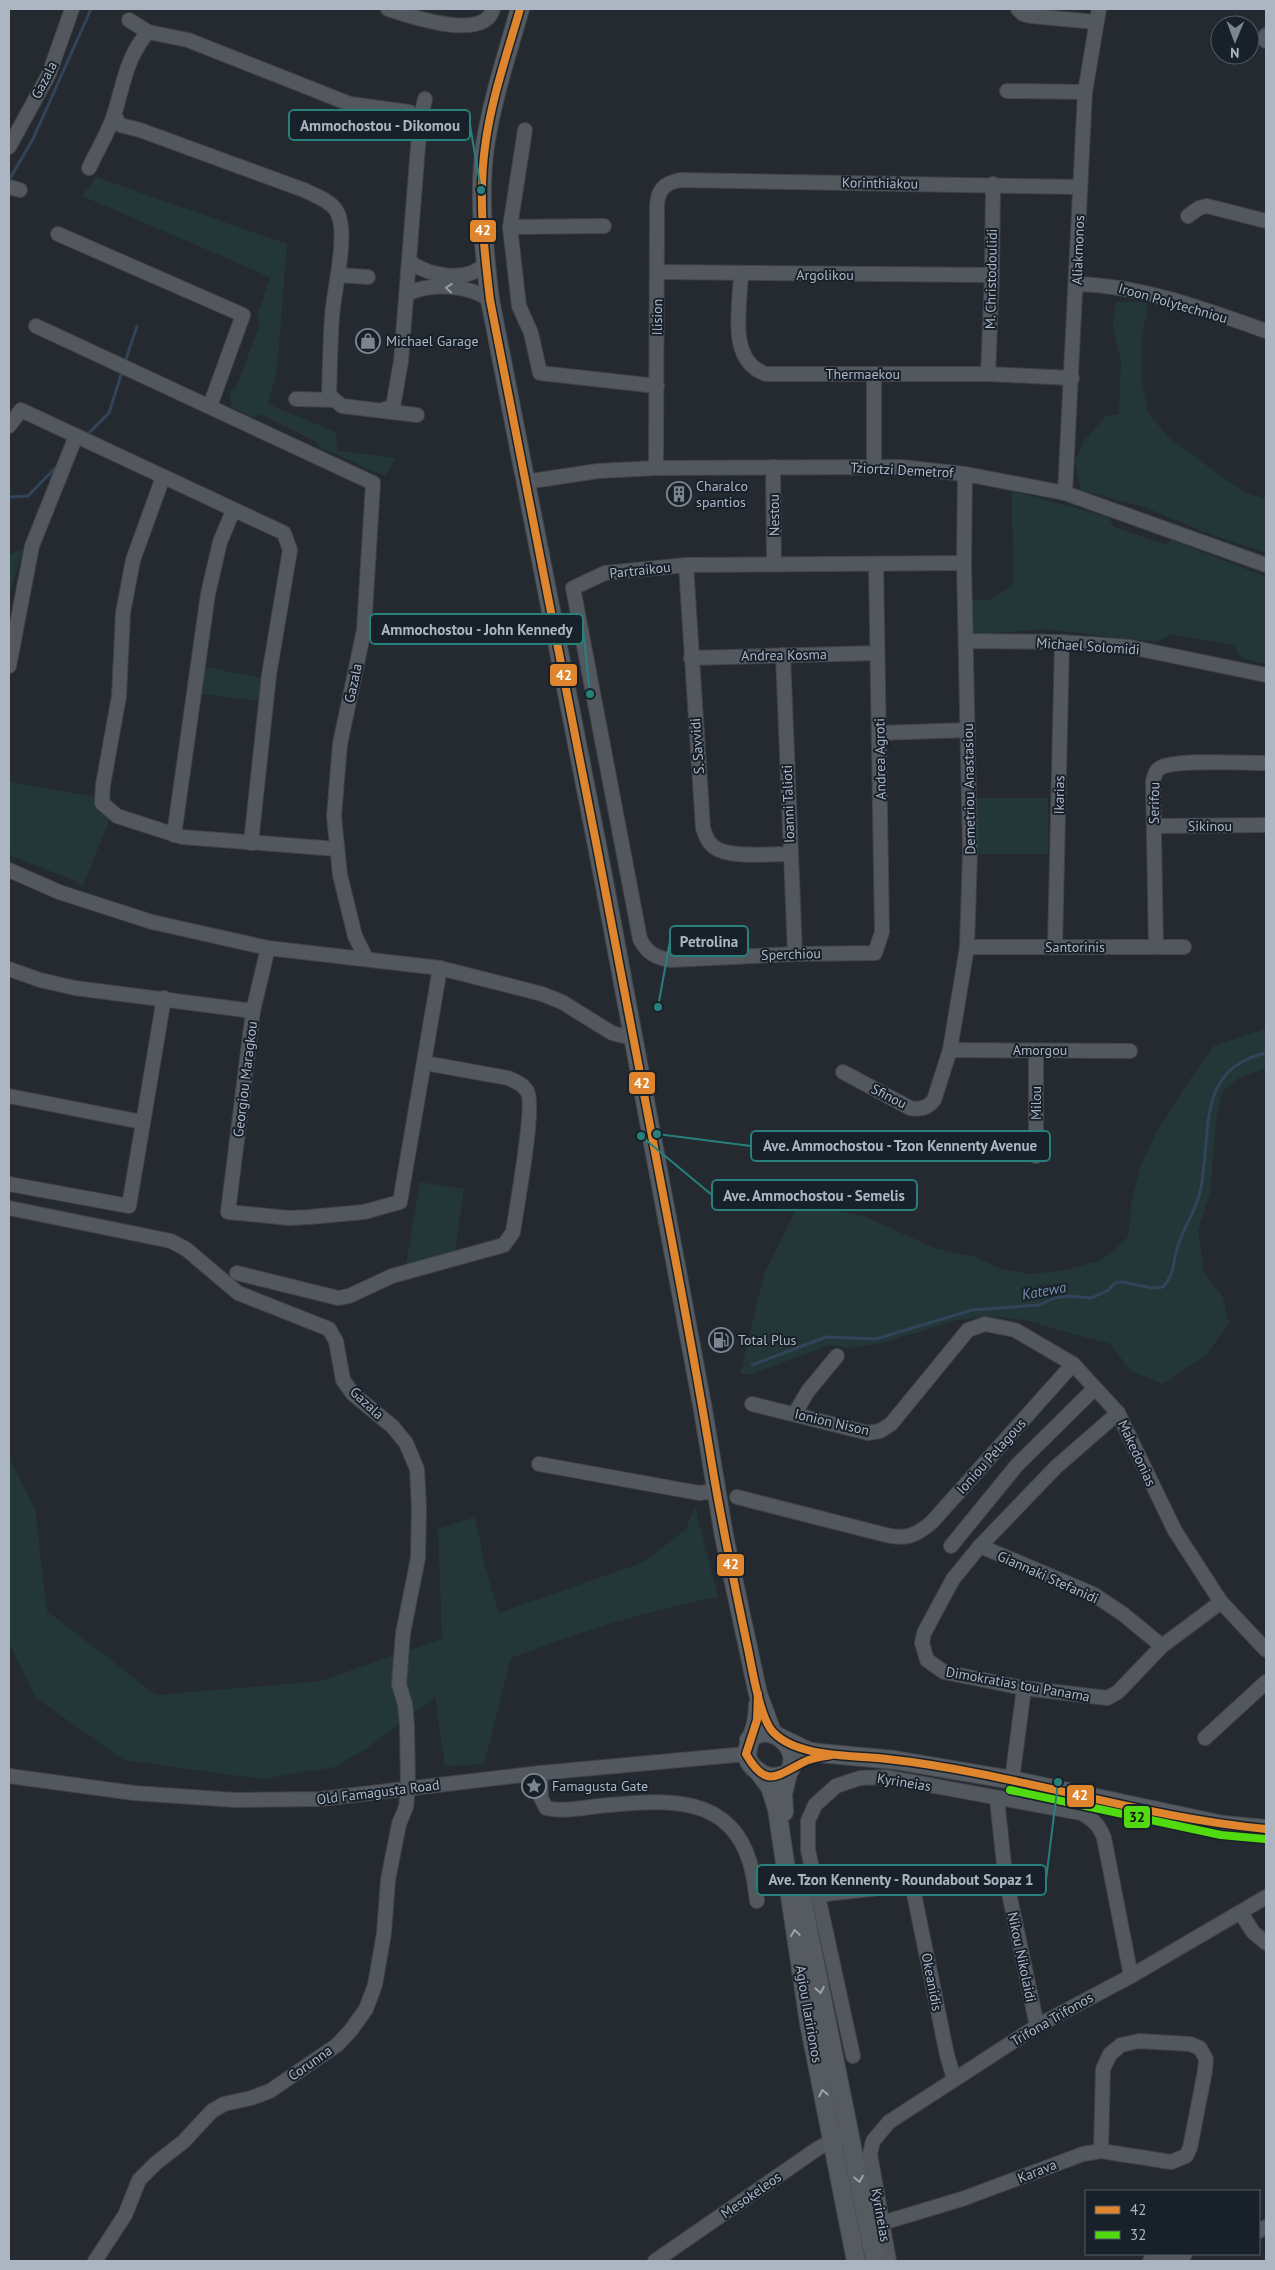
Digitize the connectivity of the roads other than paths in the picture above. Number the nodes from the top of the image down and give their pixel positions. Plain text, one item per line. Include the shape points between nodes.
1 (72, 9) edge
2 (493, 9) edge
3 (520, 9) edge
4 (1018, 9) edge
5 (393, 10) edge
6 (1098, 15) edge
7 (129, 20) dead end
8 (148, 32) junction
9 (1266, 35) edge
10 (1266, 41) edge
11 (1007, 91) dead end
12 (1085, 92) junction
13 (425, 99) dead end
14 (114, 115) junction
15 (420, 121) junction
16 (525, 130) dead end
17 (9, 147) edge
18 (89, 168) dead end
19 (680, 180) joint
20 (992, 184) junction
21 (1080, 187) junction
22 (1188, 216) dead end
23 (1266, 221) edge
24 (604, 226) dead end
25 (510, 227) junction
26 (58, 234) dead end
27 (410, 262) junction
28 (486, 263) junction
29 (658, 272) junction
30 (741, 274) junction
31 (338, 275) junction
32 (992, 275) junction
33 (368, 277) dead end
34 (1077, 284) junction
35 (407, 294) junction
36 (490, 300) junction
37 (36, 326) dead end
38 (1266, 331) edge
39 (988, 374) junction
40 (874, 375) junction
41 (1072, 378) junction
42 (657, 386) junction
43 (296, 399) dead end
44 (334, 400) junction
45 (210, 406) junction
46 (385, 409) junction
47 (417, 414) dead end
48 (9, 426) edge
49 (76, 436) junction
50 (773, 467) junction
51 (874, 467) junction
52 (656, 468) junction
53 (965, 474) junction
54 (162, 477) junction
55 (525, 482) junction
56 (1065, 493) junction
57 (233, 511) junction
58 (774, 563) junction
59 (964, 563) junction
60 (876, 564) junction
61 (686, 565) junction
62 (1266, 566) edge
63 (967, 641) junction
64 (1062, 642) junction
65 (877, 653) junction
66 (783, 655) junction
67 (691, 658) junction
68 (9, 666) edge
69 (1266, 675) edge
70 (968, 730) junction
71 (880, 733) junction
72 (1266, 763) edge
73 (1266, 825) edge
74 (1154, 826) junction
75 (174, 834) junction
76 (251, 844) junction
77 (338, 849) junction
78 (789, 854) junction
79 (9, 870) edge
80 (967, 947) junction
81 (1055, 947) junction
82 (1156, 947) junction
83 (1184, 947) dead end
84 (268, 948) junction
85 (649, 952) joint
86 (875, 953) joint
87 (795, 954) junction
88 (366, 958) junction
89 (440, 968) junction
90 (9, 969) edge
91 (164, 998) junction
92 (253, 1011) junction
93 (632, 1038) junction
94 (950, 1050) junction
95 (1036, 1050) junction
96 (1130, 1051) dead end
97 (425, 1063) junction
98 (843, 1072) dead end
99 (9, 1096) edge
100 (934, 1100) joint
101 (142, 1122) junction
102 (1036, 1156) dead end
103 (9, 1184) edge
104 (9, 1208) edge
105 (237, 1273) dead end
106 (961, 1338) joint
107 (837, 1356) dead end
108 (1073, 1364) junction
109 (1095, 1388) junction
110 (752, 1404) dead end
111 (794, 1413) junction
112 (1118, 1413) junction
113 (539, 1464) dead end
114 (716, 1491) junction
115 (736, 1497) dead end
116 (950, 1546) dead end
117 (980, 1546) junction
118 (1221, 1602) junction
119 (1162, 1646) junction
120 (1266, 1650) edge
121 (1266, 1682) edge
122 (1024, 1688) junction
123 (758, 1694) junction
124 (776, 1735) junction
125 (1205, 1738) dead end
126 (748, 1747) junction
127 (831, 1755) junction
128 (758, 1771) junction
129 (789, 1771) junction
130 (540, 1773) junction
131 (9, 1776) edge
132 (1012, 1780) junction
133 (408, 1788) junction
134 (997, 1799) junction
135 (1266, 1829) edge
136 (1005, 1874) junction
137 (912, 1884) junction
138 (817, 1895) junction
139 (1266, 1897) edge
140 (757, 1901) dead end
141 (1241, 1913) junction
142 (1266, 1943) edge
143 (1130, 1976) junction
144 (1037, 2026) junction
145 (853, 2056) dead end
146 (954, 2079) junction
147 (849, 2131) junction
148 (833, 2140) junction
149 (1101, 2151) junction
150 (872, 2169) joint
151 (882, 2223) junction
152 (1179, 2255) edge
153 (95, 2261) edge
154 (655, 2261) edge
155 (856, 2261) edge
156 (875, 2261) edge
157 (889, 2261) edge
158 (1150, 2261) edge

1 - 17 street, Gazala via 48,74
2 - 5 street via 485,20 466,26
3 - 28 main road via 485,146 482,198
4 - 6 street via 1031,16
6 - 12 street, Aliakmonos
7 - 8 street
8 - 14 street via 136,47 119,90
8 - 15 street via 188,40 350,104 409,112
9 - 10 street
11 - 12 street
12 - 21 street, Aliakmonos
13 - 15 street
14 - 18 street
14 - 31 street via 120,125 295,187 328,203 341,221
15 - 27 street
16 - 25 street
19 - 20 street, Korinthiakou
19 - 29 street, Ilision via 664,186 658,198
20 - 21 street, Korinthiakou
20 - 32 street, M. Christodoulidi
21 - 34 street, Aliakmonos
22 - 23 street via 1207,206
24 - 25 street
25 - 42 street via 519,306 531,333 540,373
26 - 45 street via 243,315
27 - 28 street via 429,272 459,275 476,272
27 - 35 street
28 - 36 main road
29 - 30 street, Argolikou
29 - 42 street, Ilision
30 - 32 street, Argolikou
30 - 40 street, Thermaekou via 740,346 749,365 766,374
31 - 33 street
31 - 44 street via 332,316 329,395
32 - 39 street, M. Christodoulidi
34 - 38 street, Iroon Polytechniou via 1141,291
34 - 41 street, Aliakmonos
36 -> 35 street via 476,291 445,287 423,288
35 - 46 street via 397,392 393,407
36 - 55 main road
37 - 45 street
39 - 40 street, Thermaekou
39 - 41 street, Thermaekou
40 - 51 street
41 - 56 street, Aliakmonos
42 - 52 street, Ilision
43 - 44 street
44 - 46 street via 342,406
45 - 77 street, Gazala via 373,484 364,630 340,744 334,816
46 - 47 street
48 - 49 street via 21,410
49 - 54 street
49 - 68 street via 32,546
50 - 51 street, Tziortzi Demetrof
50 - 52 street, Tziortzi Demetrof
50 - 58 street, Nestou
51 - 53 street, Tziortzi Demetrof
52 - 55 street, Tziortzi Demetrof via 598,471
53 - 56 street, Tziortzi Demetrof
53 - 59 street, Demetriou Anastasiou
54 - 57 street
54 - 75 street via 134,560 123,613 119,696 102,785 102,803 117,816
55 - 93 main road
56 - 62 street, Tziortzi Demetrof
57 - 75 street via 220,542 208,594
57 - 76 street via 284,533 290,550 269,675
58 - 60 street, Partraikou
58 - 61 street, Partraikou
59 - 60 street, Partraikou
59 - 63 street, Demetriou Anastasiou
60 - 65 street, Andrea Agroti
61 - 67 street, S. Savvidi
61 - 85 street, Partraikou via 605,573 573,588 640,939
63 - 64 street, Michael Solomidi
63 - 70 street, Demetriou Anastasiou
64 - 69 street, Michael Solomidi via 1130,647
64 - 81 street, Ikarias
65 - 66 street, Andrea Kosma
65 - 71 street, Andrea Agroti
66 - 67 street, Andrea Kosma
66 - 78 street, Ioanni Talioti
67 - 78 street, S. Savvidi via 703,828 707,838 712,846 727,853
70 - 71 street
70 - 80 street, Demetriou Anastasiou via 970,852
71 - 86 street, Andrea Agroti via 882,932
72 - 74 street, Serifou via 1162,767 1153,782
73 - 74 street, Sikinou
74 - 82 street, Serifou
75 - 76 street
76 - 77 street
77 - 88 street, Gazala via 340,875 355,936
78 - 87 street, Ioanni Talioti
79 - 84 street via 59,892 152,922
80 - 81 street, Santorinis
80 - 94 street, Demetriou Anastasiou
81 - 82 street, Santorinis
82 - 83 street, Santorinis
84 - 88 street
84 - 92 street, Georgiou Maragkou
85 - 87 street, Sperchiou via 671,960
86 - 87 street, Sperchiou
88 - 89 street
89 - 93 street via 553,998 612,1033
89 - 97 street
90 - 91 street via 75,988
91 - 92 street
91 - 101 street
92 - 97 street, Georgiou Maragkou via 228,1212 308,1217 364,1212 400,1202
93 - 114 main road
94 - 95 street, Amorgou
94 - 100 street, Demetriou Anastasiou
95 - 96 street, Amorgou
95 - 102 street, Milou
97 - 105 street via 508,1078 527,1090 530,1111 513,1232 504,1245 392,1276 338,1298
98 - 100 street, Sfinou via 910,1108 922,1109
99 - 101 street
101 - 103 street via 129,1206
104 - 133 street, Gazala via 171,1241 186,1249 238,1293 329,1329 336,1341 343,1380 353,1394 393,1427 406,1443 417,1469 420,1507 418,1558 403,1633 399,1684 407,1725
106 - 108 street, Makedonias via 976,1326 995,1324 1015,1330
106 - 111 street, Ionion Nison via 885,1429 868,1433
107 - 111 street
108 - 109 street, Makedonias
108 - 115 street, Ioniou Pelagous via 932,1522 914,1536 886,1535
109 - 112 street, Makedonias
109 - 116 street via 1017,1465
110 - 111 street, Ionion Nison
112 - 117 street, Dimokratias tou Panama via 1056,1467
112 - 118 street, Makedonias via 1174,1531
113 - 114 street via 699,1493
114 - 123 main road
117 - 119 street, Giannaki Stefanidi via 1093,1594
117 - 122 street, Dimokratias tou Panama via 953,1579 938,1605 922,1637 924,1654 934,1667 944,1672
118 - 119 street, Dimokratias tou Panama
118 - 120 street, Makedonias
119 - 122 street, Dimokratias tou Panama via 1112,1697 1090,1698
121 - 125 street
122 - 132 street
123 - 124 main road
123 - 126 main road via 757,1720
124 - 126 main road via 758,1734
124 - 127 main road via 808,1751
124 - 129 main road via 792,1755
126 - 128 main road via 751,1765
126 - 130 street, Old Famagusta Road
127 - 129 main road via 806,1761
127 - 132 main road via 895,1760
128 - 129 main road via 772,1778
148 -> 128 main road, Agiou Ilaririonos via 809,2023 777,1809 770,1787
129 -> 147 main road, Agiou Ilaririonos via 783,1794 786,1826 808,1920
130 - 133 street, Old Famagusta Road
130 - 140 street via 543,1804 554,1810 660,1801 688,1804 712,1814 727,1824 745,1850
131 - 133 street, Old Famagusta Road via 134,1793 235,1800 320,1799
132 - 135 main road via 1223,1825
133 - 153 street, Corunna via 388,1880 384,1933 375,1985 366,2009 337,2045 270,2091 224,2104 212,2111 183,2142 139,2180 125,2215
134 - 136 street, Nikou Nikolaidi
134 - 138 street, Kyrineias via 886,1776 860,1778 836,1786 815,1805 808,1821 808,1850
134 - 143 street, Kyrineias via 1080,1813 1090,1817 1100,1828 1106,1844
136 - 137 street
136 - 144 street, Nikou Nikolaidi
137 - 138 street
137 - 146 street, Okeanidis
138 - 145 street, Kyrineias
139 - 141 street, Trifona Trifonos
141 - 142 street via 1253,1932
141 - 143 street, Trifona Trifonos
143 - 144 street, Trifona Trifonos
144 - 146 street, Trifona Trifonos
146 - 150 street, Trifona Trifonos via 888,2122 871,2146
147 - 148 street, Mesokeleos
147 -> 156 main road, Agiou Ilaririonos
148 - 154 street, Mesokeleos
148 - 155 main road, Agiou Ilaririonos
149 - 149 street, Karava via 1103,2069 1107,2058 1117,2048 1139,2041 1190,2044 1203,2051 1206,2062 1190,2148 1183,2159 1171,2162
149 - 151 street, Karava via 1070,2157 962,2199
150 - 151 street, Kyrineias
151 - 157 street, Kyrineias
152 - 158 street

